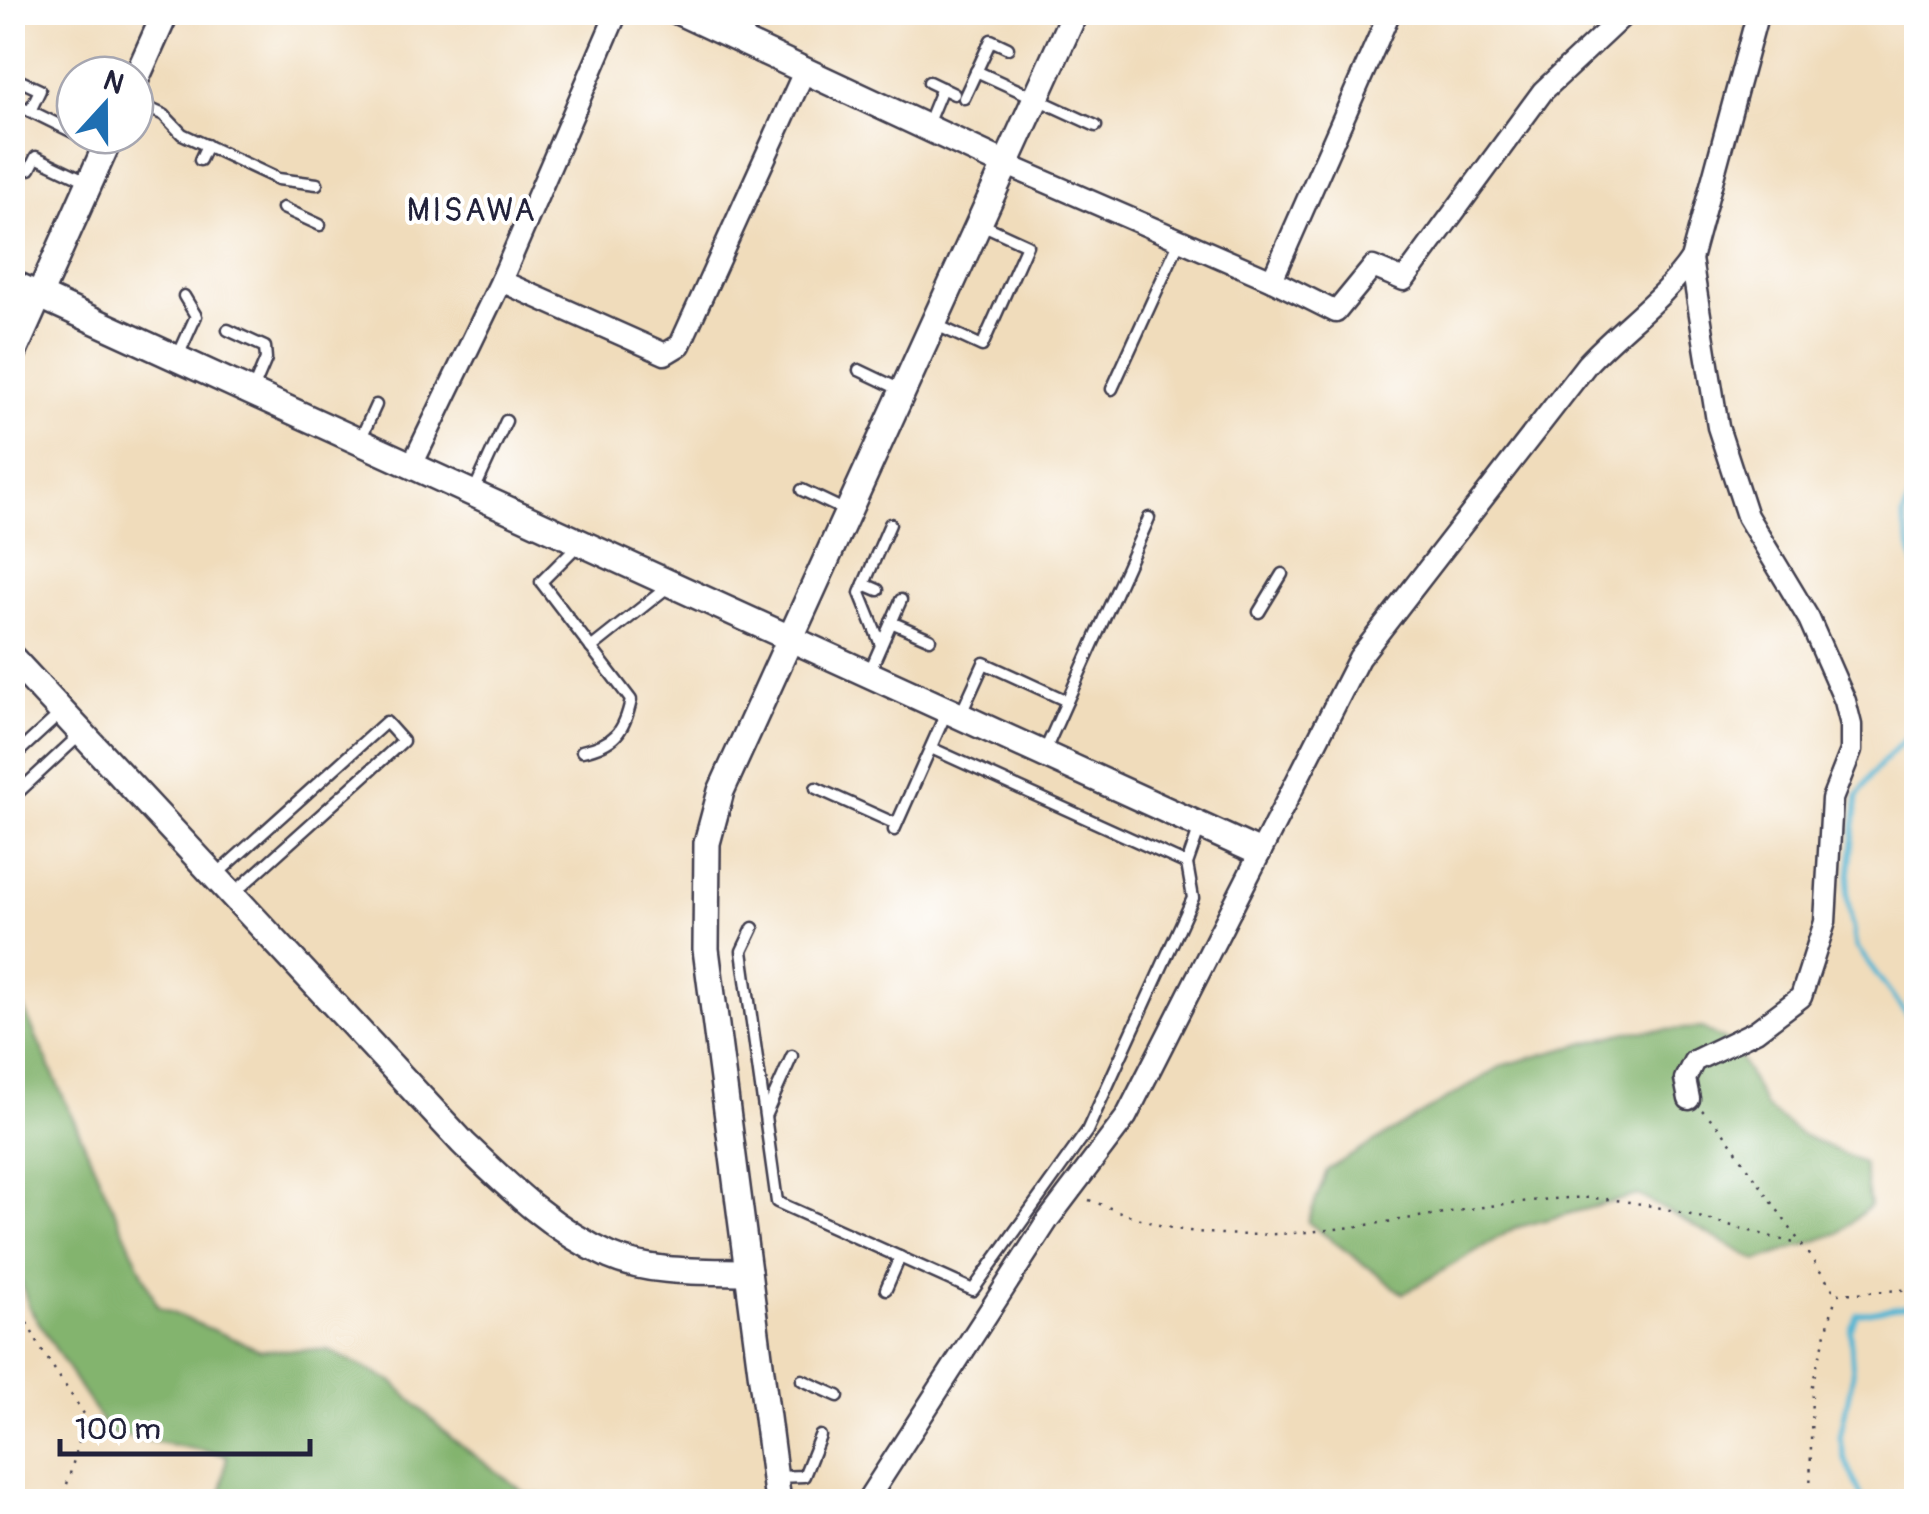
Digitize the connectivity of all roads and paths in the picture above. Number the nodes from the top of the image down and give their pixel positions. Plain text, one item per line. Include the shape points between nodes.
1 (166, 12) edge
2 (617, 12) edge
3 (679, 12) edge
4 (757, 12) edge
5 (1075, 12) edge
6 (1390, 12) edge
7 (1627, 12) edge
8 (1758, 12) edge
9 (742, 42) junction
10 (1008, 48) dead end
11 (147, 55) edge
12 (976, 71) junction
13 (804, 72) junction
14 (12, 77) edge
15 (929, 82) dead end
16 (942, 88) junction
17 (1035, 99) junction
18 (12, 102) edge
19 (30, 111) junction
20 (155, 111) edge
21 (55, 123) edge
22 (1096, 126) dead end
23 (925, 128) junction
24 (207, 146) junction
25 (102, 155) edge
26 (200, 160) dead end
27 (1005, 164) junction
28 (30, 169) dead end
29 (90, 183) junction
30 (317, 184) dead end
31 (283, 208) dead end
32 (978, 223) junction
33 (320, 225) dead end
34 (1180, 240) junction
35 (1691, 259) junction
36 (1272, 280) junction
37 (12, 282) edge
38 (501, 282) junction
39 (40, 294) junction
40 (184, 296) dead end
41 (932, 324) junction
42 (228, 330) dead end
43 (12, 356) edge
44 (178, 357) junction
45 (859, 370) dead end
46 (1112, 389) dead end
47 (901, 390) junction
48 (252, 392) junction
49 (376, 405) dead end
50 (506, 421) dead end
51 (360, 440) junction
52 (412, 464) junction
53 (802, 490) dead end
54 (474, 493) junction
55 (847, 511) junction
56 (1148, 518) dead end
57 (890, 524) dead end
58 (581, 543) junction
59 (1282, 574) dead end
60 (672, 584) junction
61 (864, 584) junction
62 (878, 590) dead end
63 (901, 600) dead end
64 (1260, 612) dead end
65 (892, 622) junction
66 (790, 638) junction
67 (930, 639) dead end
68 (881, 645) junction
69 (591, 648) junction
70 (15, 658) edge
71 (867, 676) junction
72 (1067, 701) junction
73 (63, 711) junction
74 (953, 715) junction
75 (83, 732) junction
76 (931, 748) junction
77 (582, 751) dead end
78 (1043, 756) junction
79 (12, 758) edge
80 (816, 788) dead end
81 (12, 798) edge
82 (1200, 826) junction
83 (1258, 852) junction
84 (1187, 864) junction
85 (224, 885) junction
86 (753, 928) dead end
87 (792, 1056) dead end
88 (1689, 1099) joint
89 (765, 1116) junction
90 (1068, 1192) junction
91 (1798, 1244) junction
92 (900, 1257) junction
93 (748, 1272) junction
94 (886, 1289) dead end
95 (1916, 1289) edge
96 (1836, 1294) junction
97 (12, 1295) edge
98 (802, 1380) dead end
99 (838, 1396) dead end
100 (820, 1436) dead end
101 (776, 1490) edge
102 (62, 1502) edge
103 (866, 1502) edge
104 (1810, 1502) edge

1 - 11 street
2 - 38 street
3 - 9 street
4 - 9 lane
5 - 17 street
6 - 36 street
7 - 36 street via 1543,90 1404,280 1373,267 1336,312
8 - 35 street
9 - 13 street
10 - 12 lane via 990,40
12 - 16 lane via 959,96
12 - 17 lane
13 - 23 street
13 - 38 street via 680,346 665,354
14 - 19 lane via 40,90
15 - 16 lane
16 - 23 lane
17 - 22 lane
17 - 27 street
18 - 19 lane
19 - 21 lane
20 - 24 lane
23 - 27 street
24 - 26 lane
24 - 30 lane via 278,179
25 - 29 street
27 - 32 street
27 - 34 street
28 - 29 lane via 36,157
29 - 39 street
31 - 33 lane
32 - 41 street
32 - 41 lane via 1028,245 982,346
34 - 36 street
34 - 46 lane
35 - 83 street via 1587,364 1359,658
35 - 88 street via 1718,427 1747,516 1809,619 1846,700 1851,750 1832,799 1825,922 1801,997 1756,1031 1694,1061 1685,1079
37 - 39 street
38 - 52 street
39 - 43 street
39 - 44 street
40 - 44 lane via 196,316
41 - 47 street
42 - 48 lane via 265,347
44 - 48 street
45 - 47 lane
47 - 55 street
48 - 51 street
49 - 51 lane
50 - 54 lane
51 - 52 street
52 - 54 street
53 - 55 lane
54 - 58 street
55 - 66 street
56 - 72 lane
57 - 61 lane
58 - 60 street
58 - 69 lane via 541,582
59 - 64 lane
60 - 66 street
60 - 69 lane
61 - 62 lane
61 - 68 lane via 860,593
63 - 65 lane
65 - 67 lane
65 - 68 lane
66 - 71 street
66 - 93 street via 721,791 707,843 706,949
68 - 71 lane
69 - 77 lane via 630,700 615,739
70 - 73 street
71 - 74 street
72 - 74 lane via 984,663
72 - 78 lane
73 - 75 street
73 - 79 lane
74 - 76 lane
74 - 78 street
75 - 81 lane
75 - 85 street
76 - 80 lane via 895,827
76 - 84 lane
78 - 82 street
82 - 83 street
82 - 84 lane
83 - 90 street via 1126,1117
84 - 92 lane via 1192,898 1088,1130 1034,1209 973,1290
85 - 85 lane via 386,722 402,741
85 - 93 street via 534,1211 612,1257 678,1271
86 - 89 lane via 742,951
87 - 89 lane
88 - 91 path via 1721,1129
89 - 92 lane via 777,1202
90 - 91 path via 1162,1225 1222,1234 1572,1198 1656,1208
90 - 103 street
91 - 96 path
92 - 94 lane
93 - 101 street
95 - 96 path
96 - 104 path via 1812,1384
97 - 102 path via 86,1417
98 - 99 lane
100 - 101 lane via 804,1476

